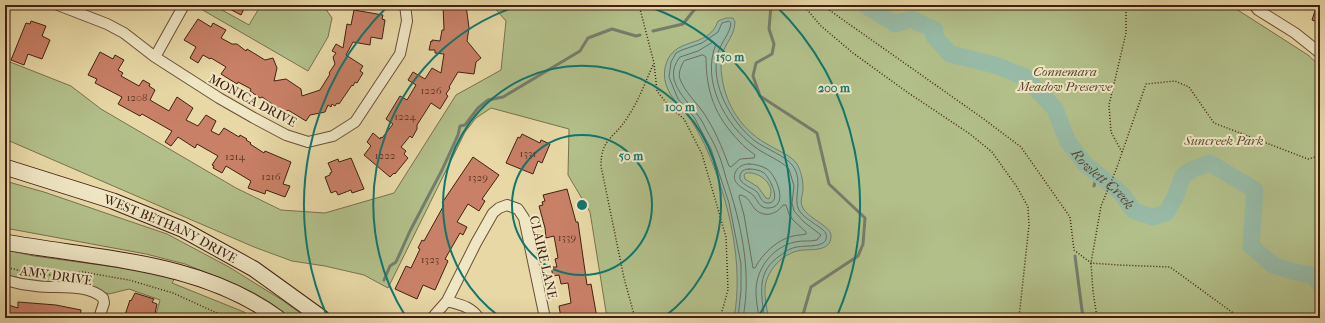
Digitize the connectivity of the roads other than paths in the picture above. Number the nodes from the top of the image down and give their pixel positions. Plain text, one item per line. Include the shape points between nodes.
1 (58, 5) edge
2 (184, 5) edge
3 (405, 5) edge
4 (1254, 5) edge
5 (1320, 53) edge
6 (155, 57) junction
7 (6, 168) edge
8 (5, 242) edge
9 (5, 280) edge
10 (447, 301) junction
11 (99, 318) edge
12 (278, 318) edge
13 (322, 318) edge
14 (432, 318) edge
15 (479, 318) edge
16 (545, 318) edge

1 - 6 street, MONICA DRIVE via 118,30
2 - 6 street
3 - 6 street, MONICA DRIVE via 407,21 400,54 355,122 333,136 308,142 286,135 254,118
4 - 5 street
7 - 13 main road, WEST BETHANY DRIVE via 113,201 182,229 254,269
8 - 12 main road via 107,257 186,274 224,287
9 - 11 street, AMY DRIVE via 99,294 104,304
10 - 14 street, CLAIRE LANE
10 - 15 street via 473,310
10 - 16 street, CLAIRE LANE via 493,213 507,206 518,209 524,218

